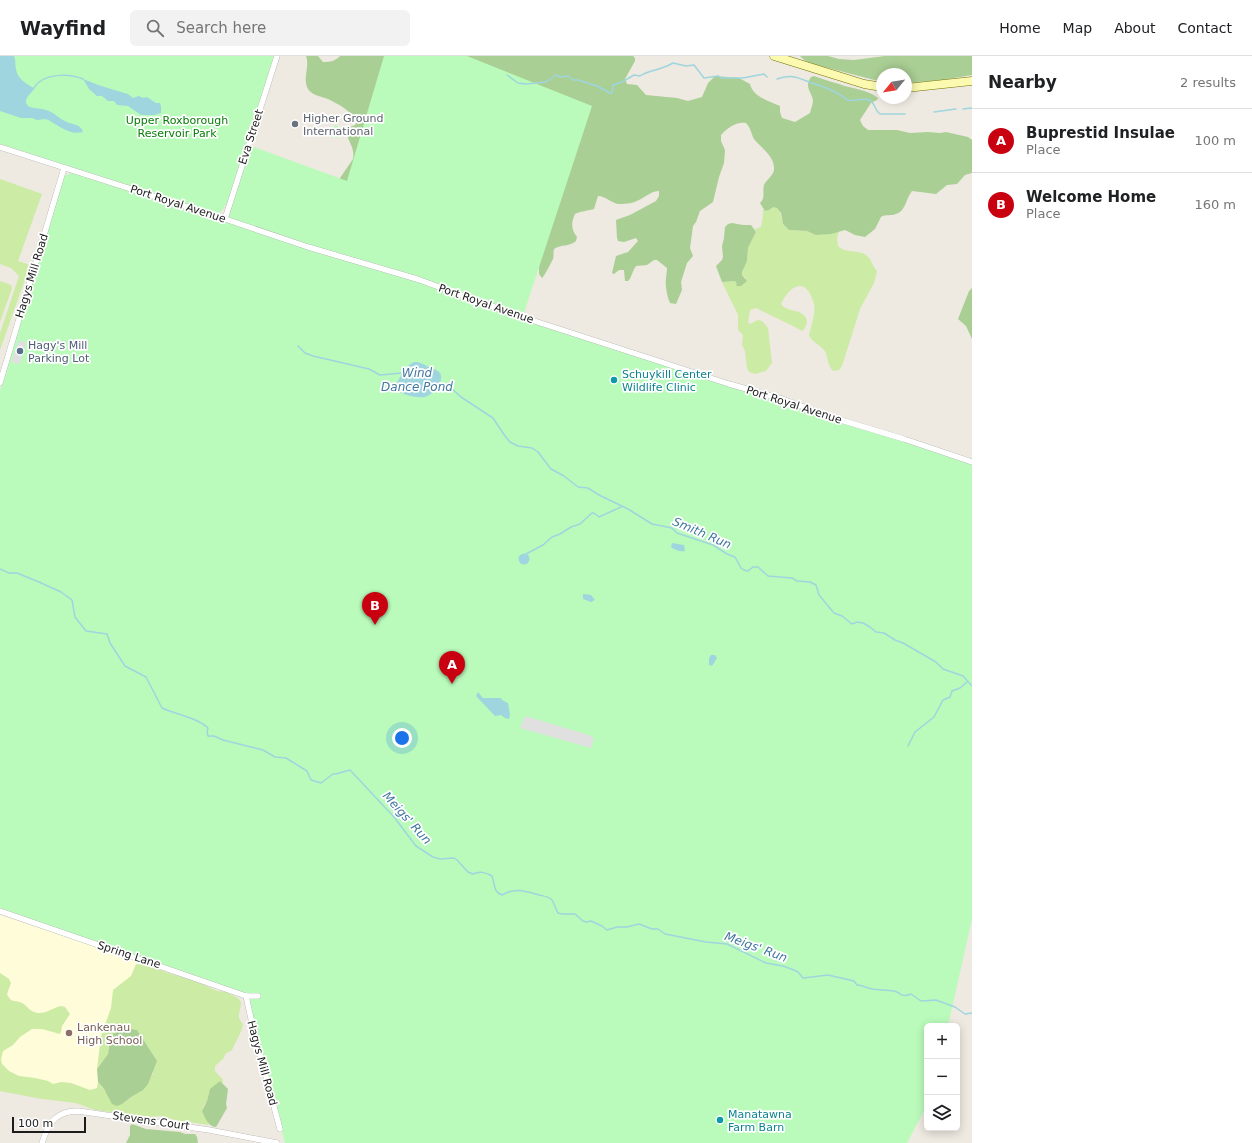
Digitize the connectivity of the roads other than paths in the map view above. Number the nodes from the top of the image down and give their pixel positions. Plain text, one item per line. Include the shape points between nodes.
1 (277, 56) edge
2 (774, 56) edge
3 (972, 81) edge
4 (876, 87) edge
5 (912, 87) edge
6 (0, 148) edge
7 (64, 168) junction
8 (225, 219) junction
9 (0, 383) edge
10 (972, 462) edge
11 (0, 911) edge
12 (246, 996) junction
13 (258, 996) dead end
14 (280, 1129) dead end
15 (42, 1143) edge
16 (277, 1143) edge

1 - 8 street, Eva Street
2 - 4 main road
3 - 5 main road
6 - 7 street, Port Royal Avenue
7 - 8 street, Port Royal Avenue
7 - 9 street, Hagys Mill Road
8 - 10 street, Port Royal Avenue via 417,279 519,316
11 - 12 street, Spring Lane
12 - 13 street, Spring Lane
12 - 14 street, Hagys Mill Road
15 - 16 street, Stevens Court via 54,1119 64,1113 78,1111 209,1130

